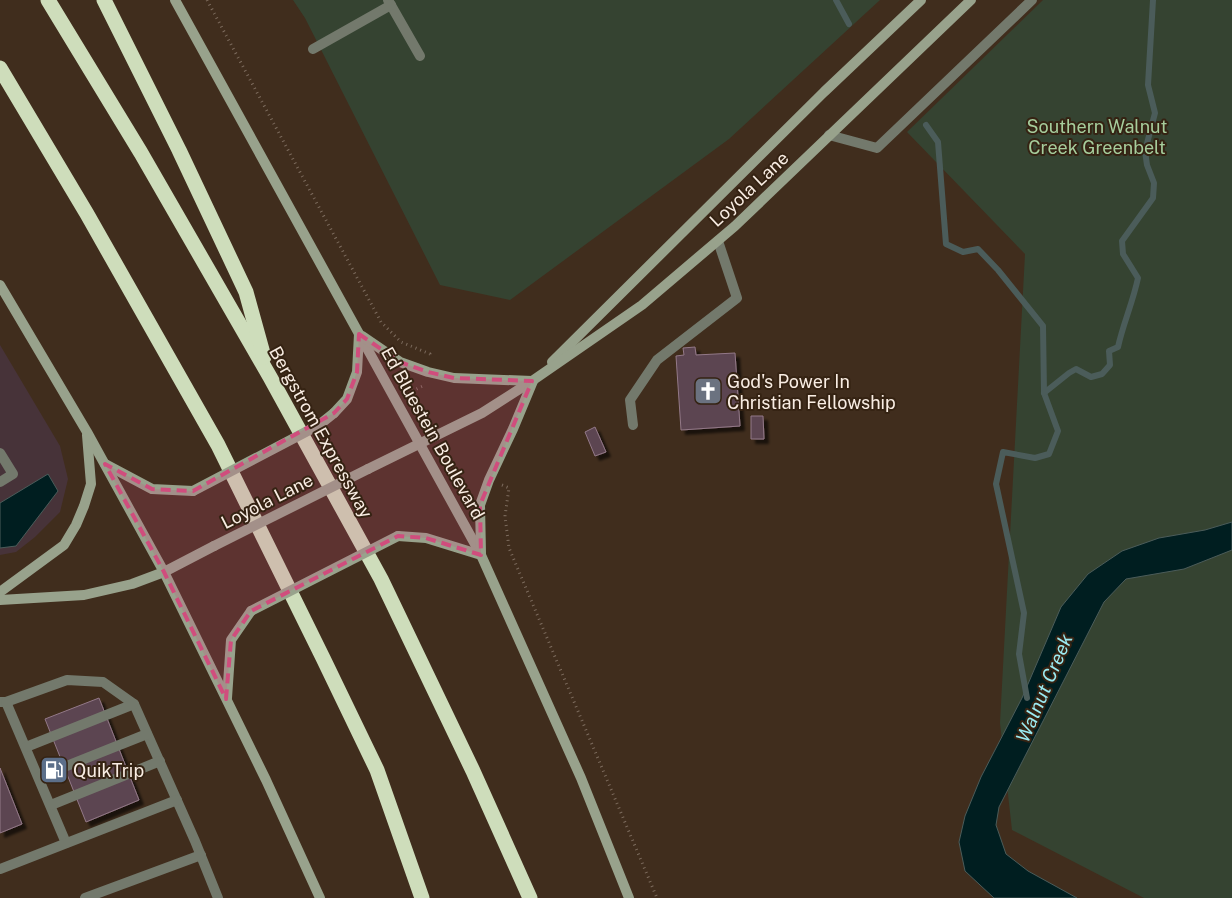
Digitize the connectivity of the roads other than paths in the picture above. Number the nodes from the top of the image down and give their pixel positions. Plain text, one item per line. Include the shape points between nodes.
1 (48, 0) edge
2 (104, 0) edge
3 (175, 0) edge
4 (921, 0) edge
5 (971, 0) edge
6 (1032, 0) edge
7 (389, 2) edge
8 (313, 49) dead end
9 (420, 56) dead end
10 (0, 68) edge
11 (829, 135) junction
12 (718, 241) junction
13 (1, 290) edge
14 (359, 334) junction
15 (270, 377) junction
16 (532, 382) junction
17 (633, 425) dead end
18 (87, 432) junction
19 (419, 443) junction
20 (0, 453) edge
21 (104, 464) junction
22 (0, 482) edge
23 (481, 555) junction
24 (164, 572) junction
25 (0, 592) edge
26 (0, 600) edge
27 (226, 699) junction
28 (3, 702) edge
29 (134, 704) junction
30 (147, 734) junction
31 (26, 747) junction
32 (160, 761) junction
33 (39, 777) junction
34 (177, 800) junction
35 (51, 805) junction
36 (66, 843) junction
37 (201, 855) junction
38 (0, 869) edge
39 (85, 898) edge
40 (218, 898) edge
41 (320, 898) edge
42 (422, 898) edge
43 (530, 898) edge
44 (629, 898) edge

1 - 15 highway, Bergstrom Expressway via 141,153
2 - 15 highway via 246,292
3 - 14 main road, Ed Bluestein Boulevard
4 - 16 main road, Loyola Lane via 806,109
5 - 11 main road, Loyola Lane
6 - 11 lane via 877,148
7 - 8 lane
7 - 9 lane
10 - 42 highway via 218,445 377,770
11 - 12 main road, Loyola Lane
12 - 16 main road, Loyola Lane via 642,305
12 - 17 lane via 737,298 657,360 630,400
13 - 18 main road
14 - 16 main road via 400,362 428,372 454,378
14 - 19 main road, Ed Bluestein Boulevard
14 - 21 main road, bridge via 357,372 347,399 334,413 192,491 152,489
15 - 43 highway, Bergstrom Expressway via 381,579
16 - 19 main road, Loyola Lane via 482,413
16 - 23 main road via 480,505
18 - 21 main road
18 - 25 main road via 91,484 76,525 64,545
19 - 23 main road, Ed Bluestein Boulevard
19 - 24 main road, Loyola Lane, bridge
20 - 22 lane via 13,474
21 - 24 main road
23 - 27 main road, bridge via 426,538 398,536 251,611 230,640
23 - 44 main road, Ed Bluestein Boulevard via 581,778
24 - 26 main road, Loyola Lane via 132,584 84,595
24 - 27 main road
27 - 41 main road
28 - 29 lane via 67,680 103,682
28 - 31 lane
29 - 30 lane
29 - 31 lane
30 - 32 lane
30 - 33 lane
31 - 33 lane
32 - 34 lane
32 - 35 lane
33 - 35 lane
34 - 36 lane
34 - 37 lane
35 - 36 lane
36 - 38 lane
37 - 39 lane
37 - 40 lane

